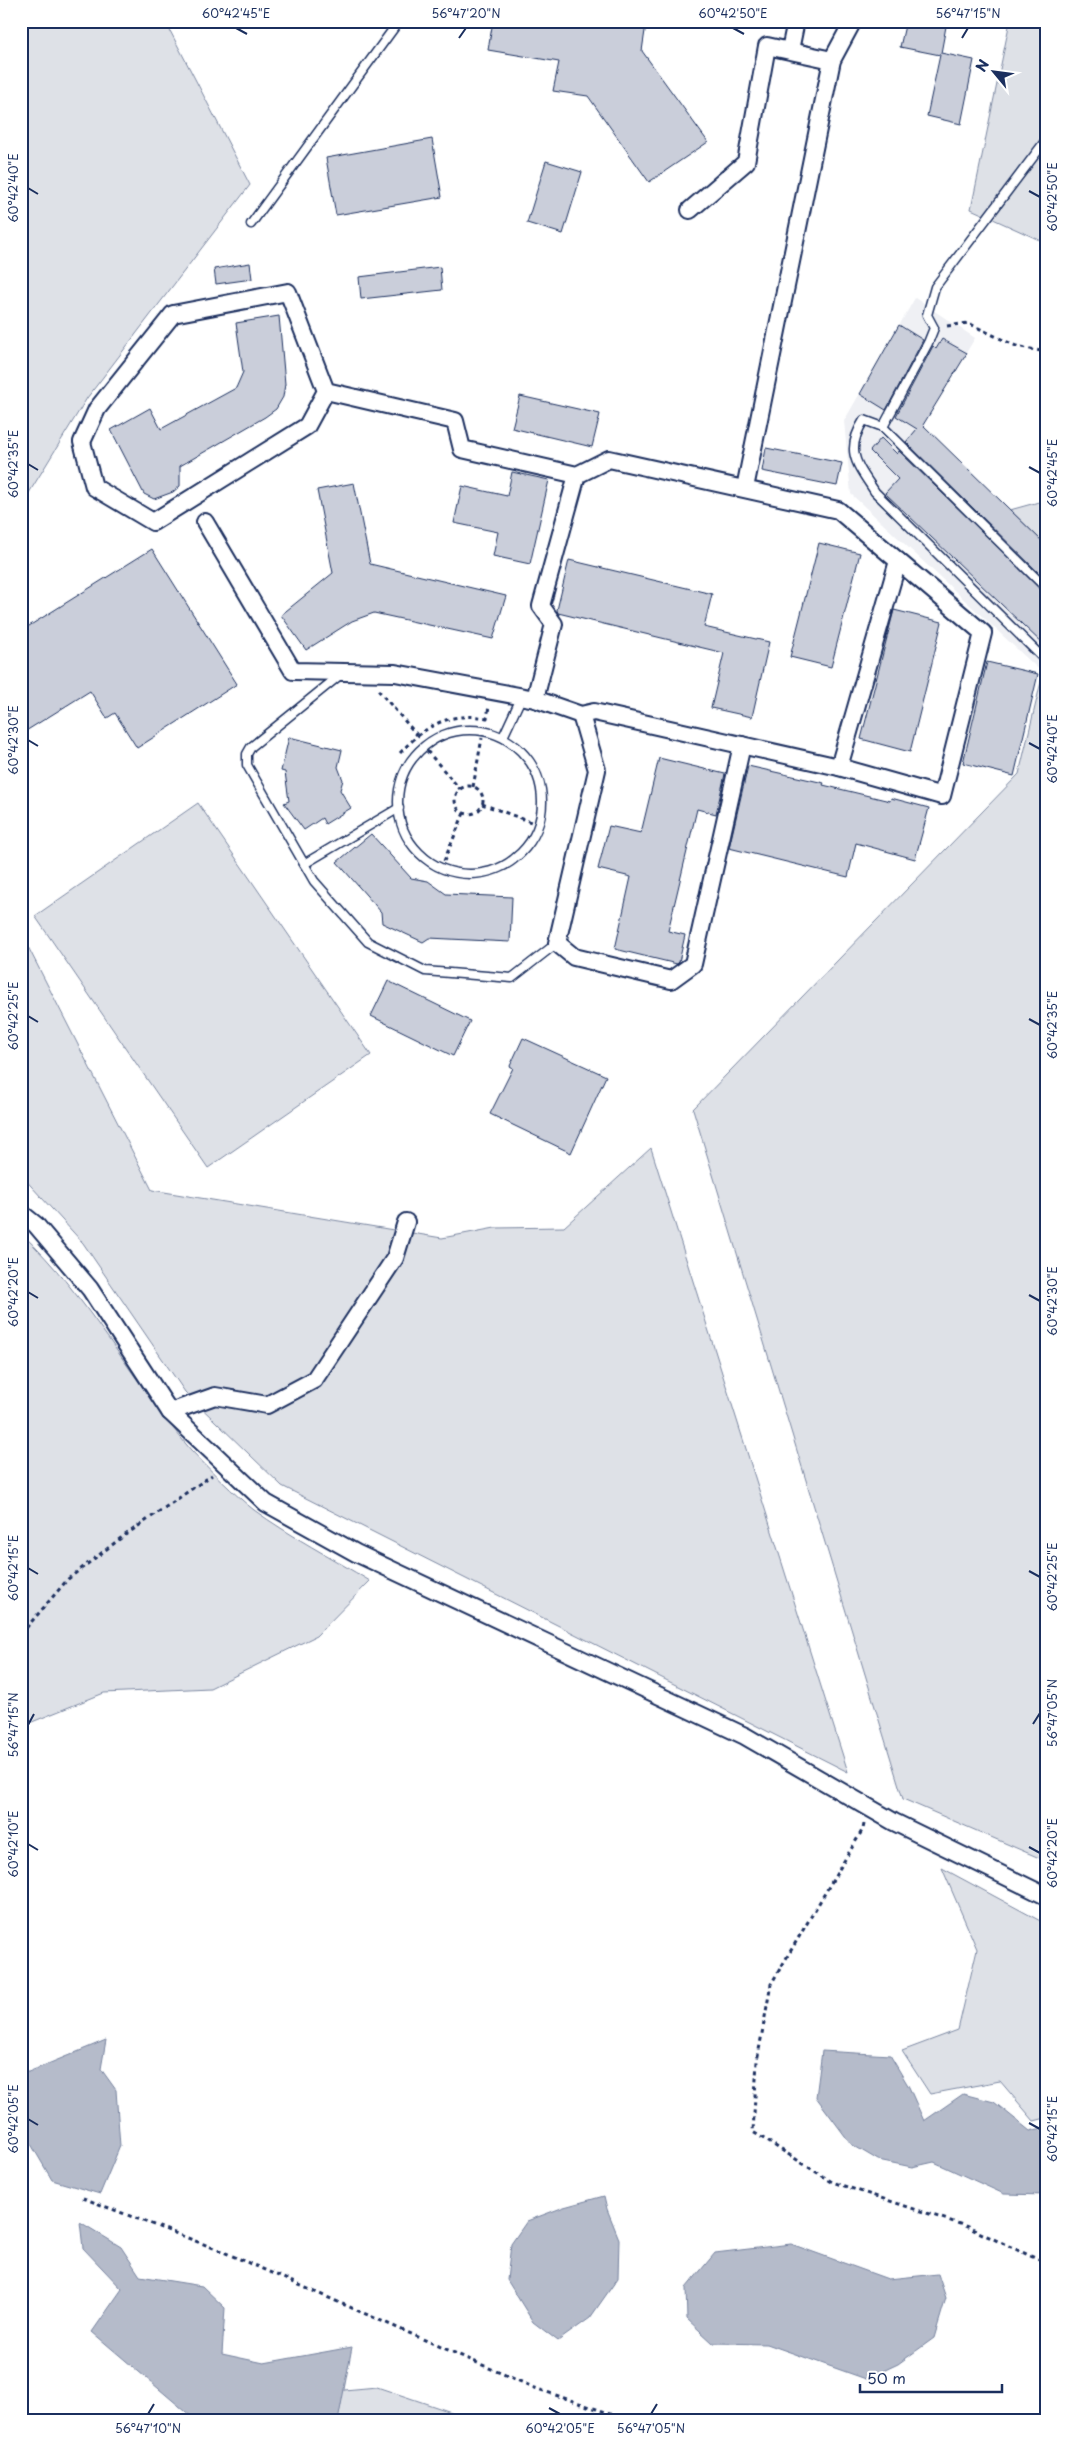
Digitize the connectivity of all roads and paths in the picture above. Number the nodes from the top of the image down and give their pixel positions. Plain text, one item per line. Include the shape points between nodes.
1 (399, 21) edge
2 (796, 21) edge
3 (853, 21) edge
4 (790, 50) junction
5 (832, 60) junction
6 (1046, 140) edge
7 (690, 210) dead end
8 (251, 224) dead end
9 (934, 328) junction
10 (1046, 352) edge
11 (326, 392) junction
12 (883, 428) junction
13 (577, 475) junction
14 (745, 488) junction
15 (204, 522) dead end
16 (898, 561) junction
17 (1046, 588) edge
18 (1046, 661) edge
19 (344, 672) junction
20 (363, 672) junction
21 (493, 691) junction
22 (529, 698) junction
23 (581, 715) junction
24 (416, 735) junction
25 (503, 737) junction
26 (482, 738) dead end
27 (742, 745) junction
28 (427, 751) dead end
29 (400, 753) dead end
30 (839, 767) junction
31 (473, 787) junction
32 (460, 789) junction
33 (482, 804) junction
34 (399, 808) junction
35 (464, 813) junction
36 (530, 822) dead end
37 (444, 861) dead end
38 (304, 864) junction
39 (557, 943) junction
40 (21, 1213) edge
41 (406, 1222) dead end
42 (170, 1412) junction
43 (225, 1466) junction
44 (21, 1634) edge
45 (866, 1806) junction
46 (1046, 1896) edge
47 (83, 2198) dead end
48 (1046, 2263) edge
49 (639, 2421) edge

1 - 8 lane
2 - 4 street
3 - 5 street
4 - 5 street
4 - 7 street via 767,46 746,162
5 - 14 street
6 - 9 lane via 935,287 927,315
9 - 10 path via 968,323 1016,346
9 - 12 lane
11 - 11 street via 307,426 153,522 94,487 82,442 97,409 173,314 288,292
11 - 13 street via 455,421 462,448
12 - 17 lane
12 - 18 lane via 864,420 854,436 855,461 875,492
13 - 14 street via 610,459
13 - 22 street via 541,606 554,624
14 - 16 street via 838,510
15 - 19 street via 293,670
16 - 30 street
16 - 30 street via 983,633 942,796
19 - 20 street
19 - 38 lane via 251,747 247,754 246,765
20 - 21 street via 395,673
20 - 24 path
21 - 22 street
21 - 24 path via 487,718 468,715 444,720
22 - 23 street
22 - 25 lane
23 - 27 street via 594,712
23 - 39 street via 597,770
24 - 29 path
25 - 34 lane via 484,730 463,729 442,734 424,746 410,761 401,780
25 - 34 lane via 522,750 536,770 542,793 541,816 533,839 518,857 497,869 474,874 451,872 429,862 412,845 401,824
26 - 31 path
27 - 30 street
27 - 39 street via 693,964 671,980 574,956
28 - 32 path
31 - 32 path
31 - 33 path via 480,792
32 - 35 path via 455,801
33 - 35 path via 476,812
33 - 36 path
34 - 38 lane
35 - 37 path
38 - 39 lane via 314,881 368,942 424,970 512,978
40 - 42 street via 36,1225 90,1290
41 - 42 street via 395,1258 314,1380 267,1406 215,1396
42 - 43 street
43 - 44 path via 120,1538 68,1579
43 - 45 street via 266,1503 356,1553 745,1736
45 - 46 street
45 - 48 path via 863,1829 771,1984 756,2062 754,2132 832,2182 963,2225
47 - 49 path via 219,2250 535,2388

